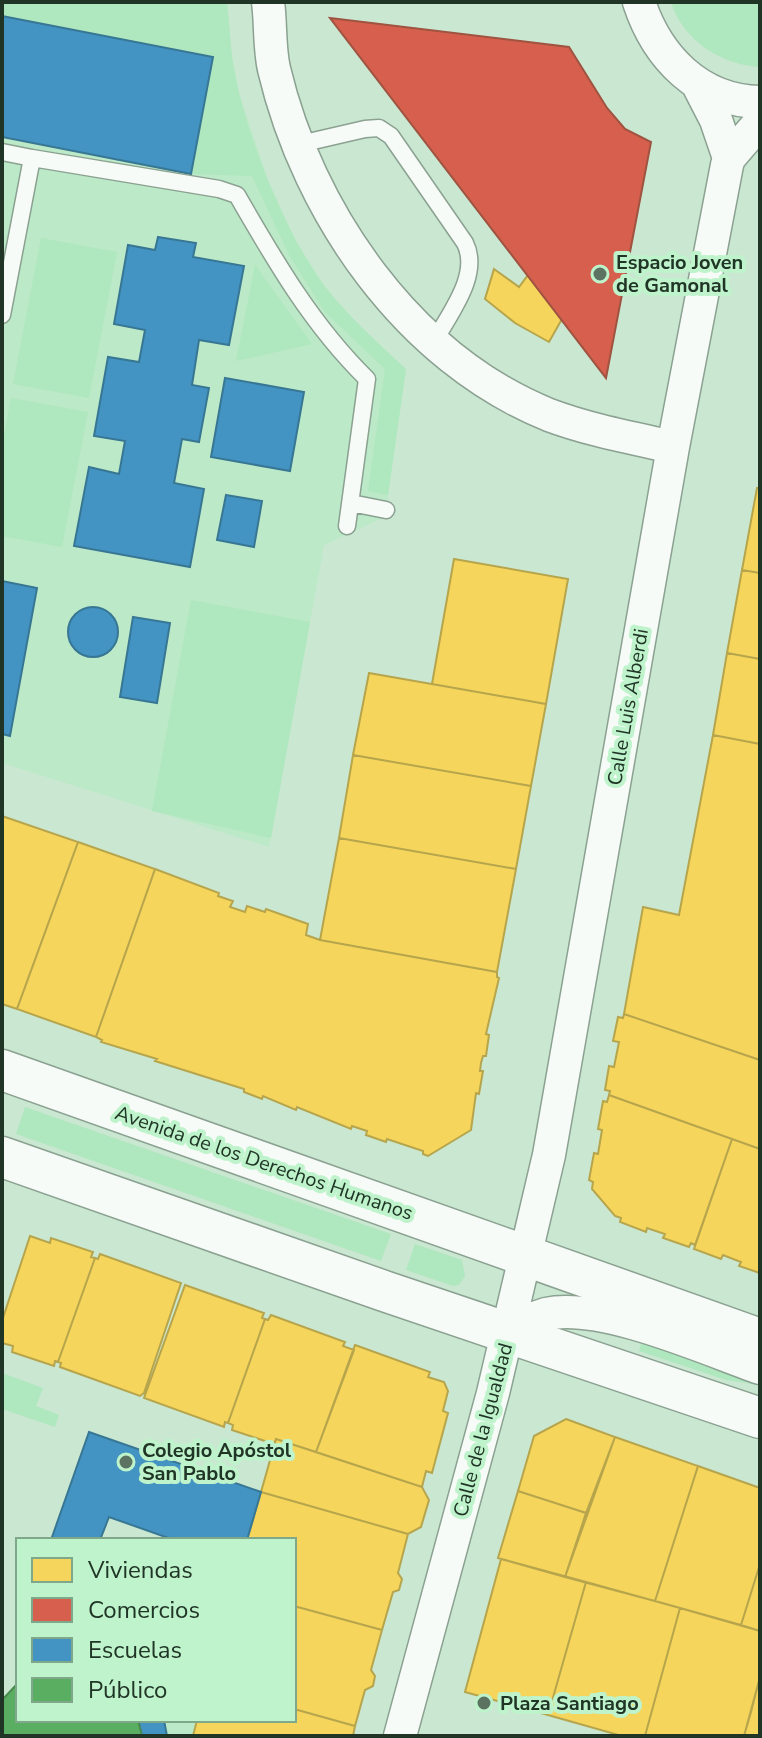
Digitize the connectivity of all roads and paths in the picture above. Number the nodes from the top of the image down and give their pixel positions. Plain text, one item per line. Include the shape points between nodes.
1 (623, 2) edge
2 (269, 3) edge
3 (643, 14) edge
4 (697, 83) junction
5 (760, 102) edge
6 (760, 122) edge
7 (300, 144) junction
8 (2, 152) edge
9 (32, 158) junction
10 (729, 158) junction
11 (2, 315) edge
12 (434, 342) junction
13 (673, 447) junction
14 (351, 503) junction
15 (386, 510) dead end
16 (347, 526) dead end
17 (2, 1070) edge
18 (2, 1157) edge
19 (526, 1256) junction
20 (508, 1333) junction
21 (760, 1339) edge
22 (760, 1368) edge
23 (760, 1396) edge
24 (704, 1398) junction
25 (760, 1418) edge
26 (400, 1736) edge

1 - 3 street
2 - 7 street via 273,67
3 - 4 street via 671,62
4 - 5 street via 742,102
4 - 10 street, Calle Luis Alberdi
6 - 10 street, Calle Luis Alberdi
7 - 12 street via 320,194 358,255
7 - 12 lane via 379,128 391,136 465,243 470,269
8 - 9 lane
9 - 11 lane
9 - 14 lane via 237,195 305,308 367,379
10 - 13 street, Calle Luis Alberdi
12 - 13 street via 547,414
13 - 19 street, Calle Luis Alberdi via 551,1146
14 - 15 lane
14 - 16 lane
17 - 19 street, Avenida de los Derechos Humanos
18 - 20 street
19 - 20 street
19 - 21 street, Avenida de los Derechos Humanos
20 - 22 street, Calle de la Igualdad via 549,1313 595,1314
20 - 24 street
20 - 26 street, Calle de la Igualdad
23 - 24 street
24 - 25 street

